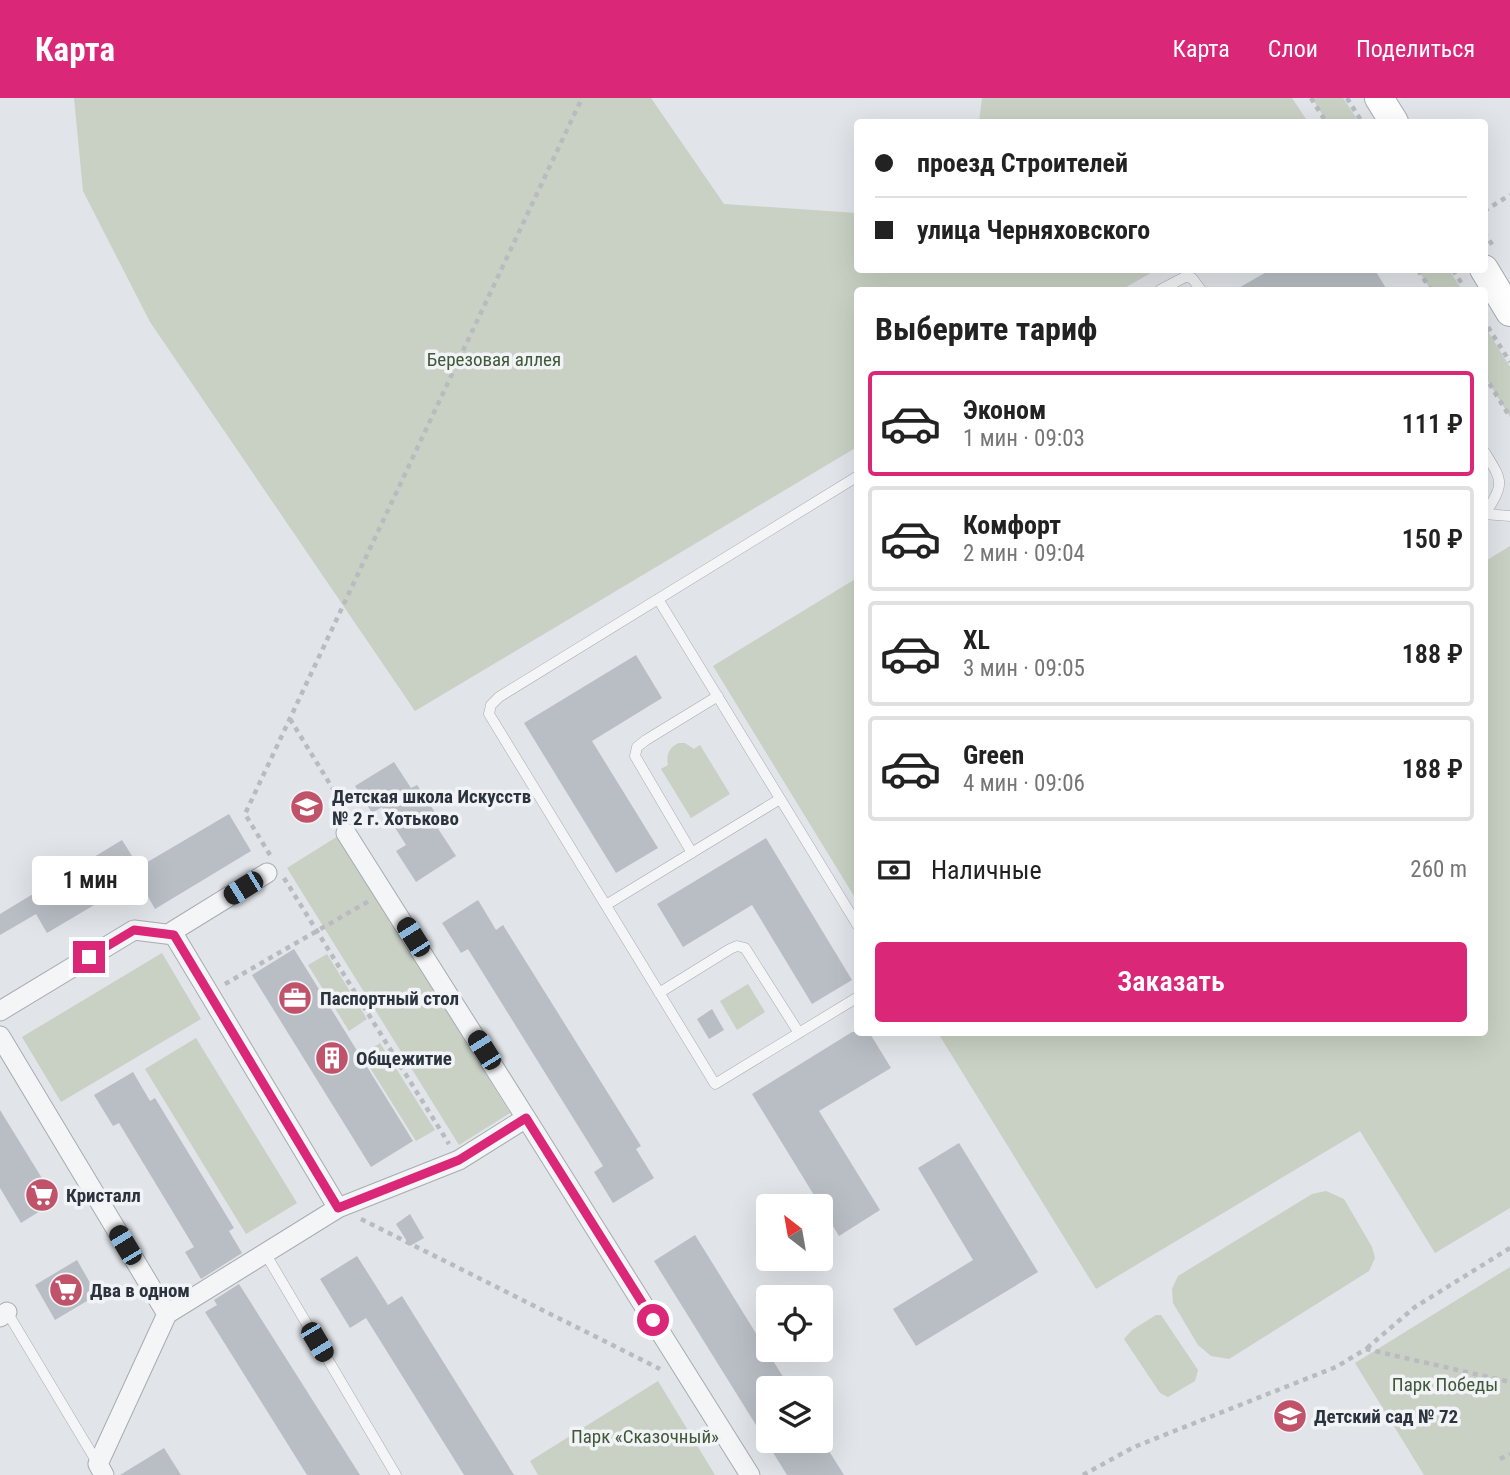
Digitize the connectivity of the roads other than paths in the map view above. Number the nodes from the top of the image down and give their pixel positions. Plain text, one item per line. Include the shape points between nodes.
1 (1379, 98) edge
2 (1392, 119) edge
3 (1486, 273) edge
4 (1166, 287) edge
5 (1199, 287) edge
6 (1510, 312) edge
7 (1488, 458) edge
8 (854, 479) edge
9 (1488, 509) edge
10 (1488, 514) edge
11 (1510, 516) edge
12 (658, 598) junction
13 (718, 696) junction
14 (780, 799) junction
15 (346, 833) road end
16 (692, 853) junction
17 (274, 868) road end
18 (606, 905) junction
19 (854, 919) edge
20 (174, 935) junction
21 (659, 993) junction
22 (854, 999) edge
23 (0, 1011) edge
24 (799, 1033) junction
25 (0, 1036) edge
26 (526, 1118) junction
27 (338, 1208) junction
28 (265, 1253) junction
29 (4, 1314) edge
30 (167, 1314) junction
31 (101, 1470) edge
32 (396, 1475) edge
33 (750, 1475) edge

1 - 2 street
3 - 6 street
4 - 5 lane via 1185,277
7 - 9 lane via 1500,482
8 - 12 lane
10 - 11 lane
12 - 13 lane
12 - 18 lane via 499,697 489,714
13 - 14 lane
13 - 16 lane via 646,740 635,756
14 - 16 lane
14 - 19 lane
15 - 26 street
16 - 18 lane
17 - 20 street via 173,931
18 - 21 lane
20 - 23 street via 134,930
20 - 27 street
21 - 24 lane via 730,949 745,948
21 - 24 lane via 715,1084
22 - 24 lane
25 - 30 street
26 - 27 street via 459,1160
26 - 33 street
27 - 28 street
28 - 30 street
28 - 32 lane
29 - 31 lane
30 - 31 street

